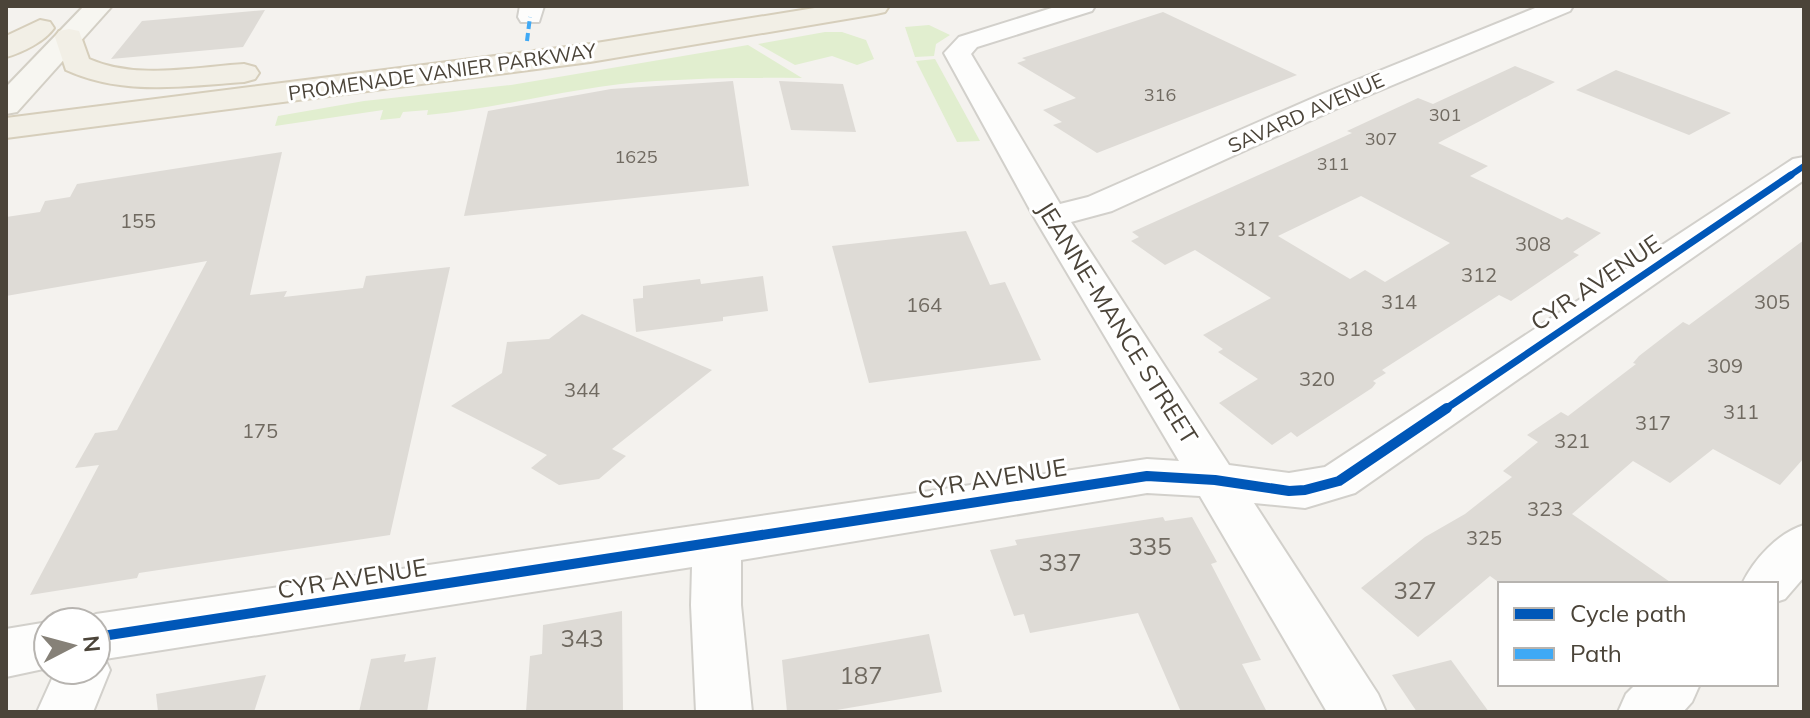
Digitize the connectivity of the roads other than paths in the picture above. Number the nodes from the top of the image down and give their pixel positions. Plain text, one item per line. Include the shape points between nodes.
1 (63, 6) edge
2 (99, 6) edge
3 (758, 6) edge
4 (876, 6) edge
5 (1083, 6) edge
6 (1561, 6) edge
7 (40, 28) junction
8 (69, 37) junction
9 (6, 48) edge
10 (6, 60) edge
11 (302, 70) junction
12 (6, 105) edge
13 (11, 142) edge
14 (1804, 166) edge
15 (1051, 217) junction
16 (1215, 480) junction
17 (717, 544) junction
18 (1804, 544) edge
19 (1769, 582) edge
20 (112, 635) edge
21 (32, 648) edge
22 (6, 653) edge
23 (76, 686) edge
24 (1671, 686) edge
25 (65, 712) edge
26 (724, 712) edge
27 (1358, 712) edge
28 (1646, 712) edge

1 - 7 main road
2 - 8 main road
3 - 11 main road via 619,30
4 - 13 main road, PROMENADE VANIER PARKWAY via 666,42 142,112
5 - 15 street, JEANNE-MANCE STREET via 968,42 957,53
6 - 15 street, SAVARD AVENUE via 1100,204
7 - 9 main road
7 - 10 main road
8 - 11 main road via 76,64 106,75
8 - 12 main road
11 - 12 main road
14 - 16 street, CYR AVENUE via 1339,481 1289,491
15 - 16 street, JEANNE-MANCE STREET
16 - 17 street, CYR AVENUE via 1147,476
16 - 27 street, JEANNE-MANCE STREET
17 - 20 street, CYR AVENUE
17 - 26 street
18 - 19 street
21 - 22 street
23 - 25 street
24 - 28 street

